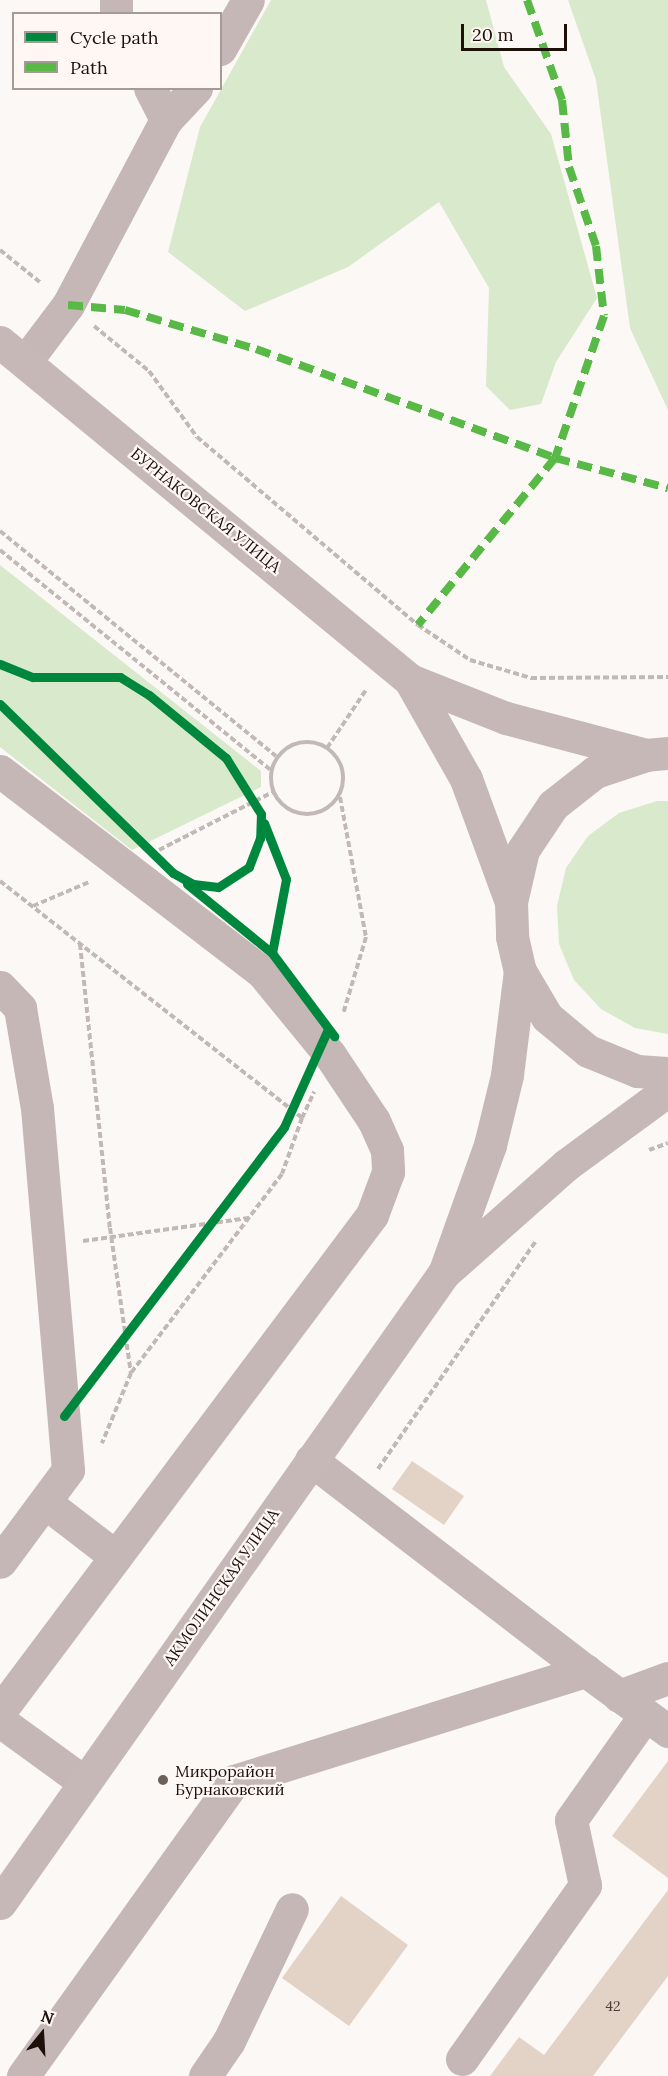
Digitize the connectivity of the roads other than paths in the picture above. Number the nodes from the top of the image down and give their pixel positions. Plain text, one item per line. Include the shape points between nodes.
1 (248, 0) edge
2 (222, 46) edge
3 (151, 90) edge
4 (194, 90) edge
5 (165, 120) junction
6 (12, 352) edge
7 (410, 680) junction
8 (657, 754) edge
9 (0, 771) edge
10 (511, 902) junction
11 (520, 971) junction
12 (0, 987) edge
13 (668, 1073) edge
14 (668, 1090) edge
15 (444, 1273) junction
16 (311, 1460) junction
17 (46, 1503) junction
18 (116, 1557) junction
19 (0, 1562) edge
20 (586, 1671) junction
21 (668, 1678) edge
22 (619, 1696) junction
23 (0, 1711) edge
24 (0, 1721) edge
25 (657, 1723) edge
26 (84, 1782) junction
27 (0, 1902) edge
28 (292, 1909) dead end
29 (462, 2059) dead end
30 (23, 2076) edge
31 (205, 2076) edge

1 - 2 lane
3 - 5 lane
4 - 5 lane
5 - 6 lane via 68,305
6 - 7 main road, БУРНАКОВСКАЯ УЛИЦА
7 - 8 main road via 506,718
7 - 10 main road via 466,779
8 - 10 main road via 595,772 552,805 523,850
9 - 18 lane via 262,972 330,1055 374,1120 387,1150 383,1191 372,1215
10 - 11 main road via 512,937
11 - 13 main road via 547,1017 588,1051 637,1071
11 - 15 main road via 507,1074 490,1145
12 - 17 lane via 20,1008 37,1108 51,1246 68,1470
14 - 15 main road via 566,1165
15 - 16 main road, АКМОЛИНСКАЯ УЛИЦА
16 - 20 lane
16 - 26 main road, АКМОЛИНСКАЯ УЛИЦА
17 - 18 lane
17 - 19 lane
18 - 23 lane
20 - 22 lane
20 - 30 lane via 234,1781
21 - 22 lane
22 - 25 lane
24 - 26 lane
25 - 29 lane via 571,1820 585,1884
26 - 27 main road, АКМОЛИНСКАЯ УЛИЦА
28 - 31 lane via 229,2041

